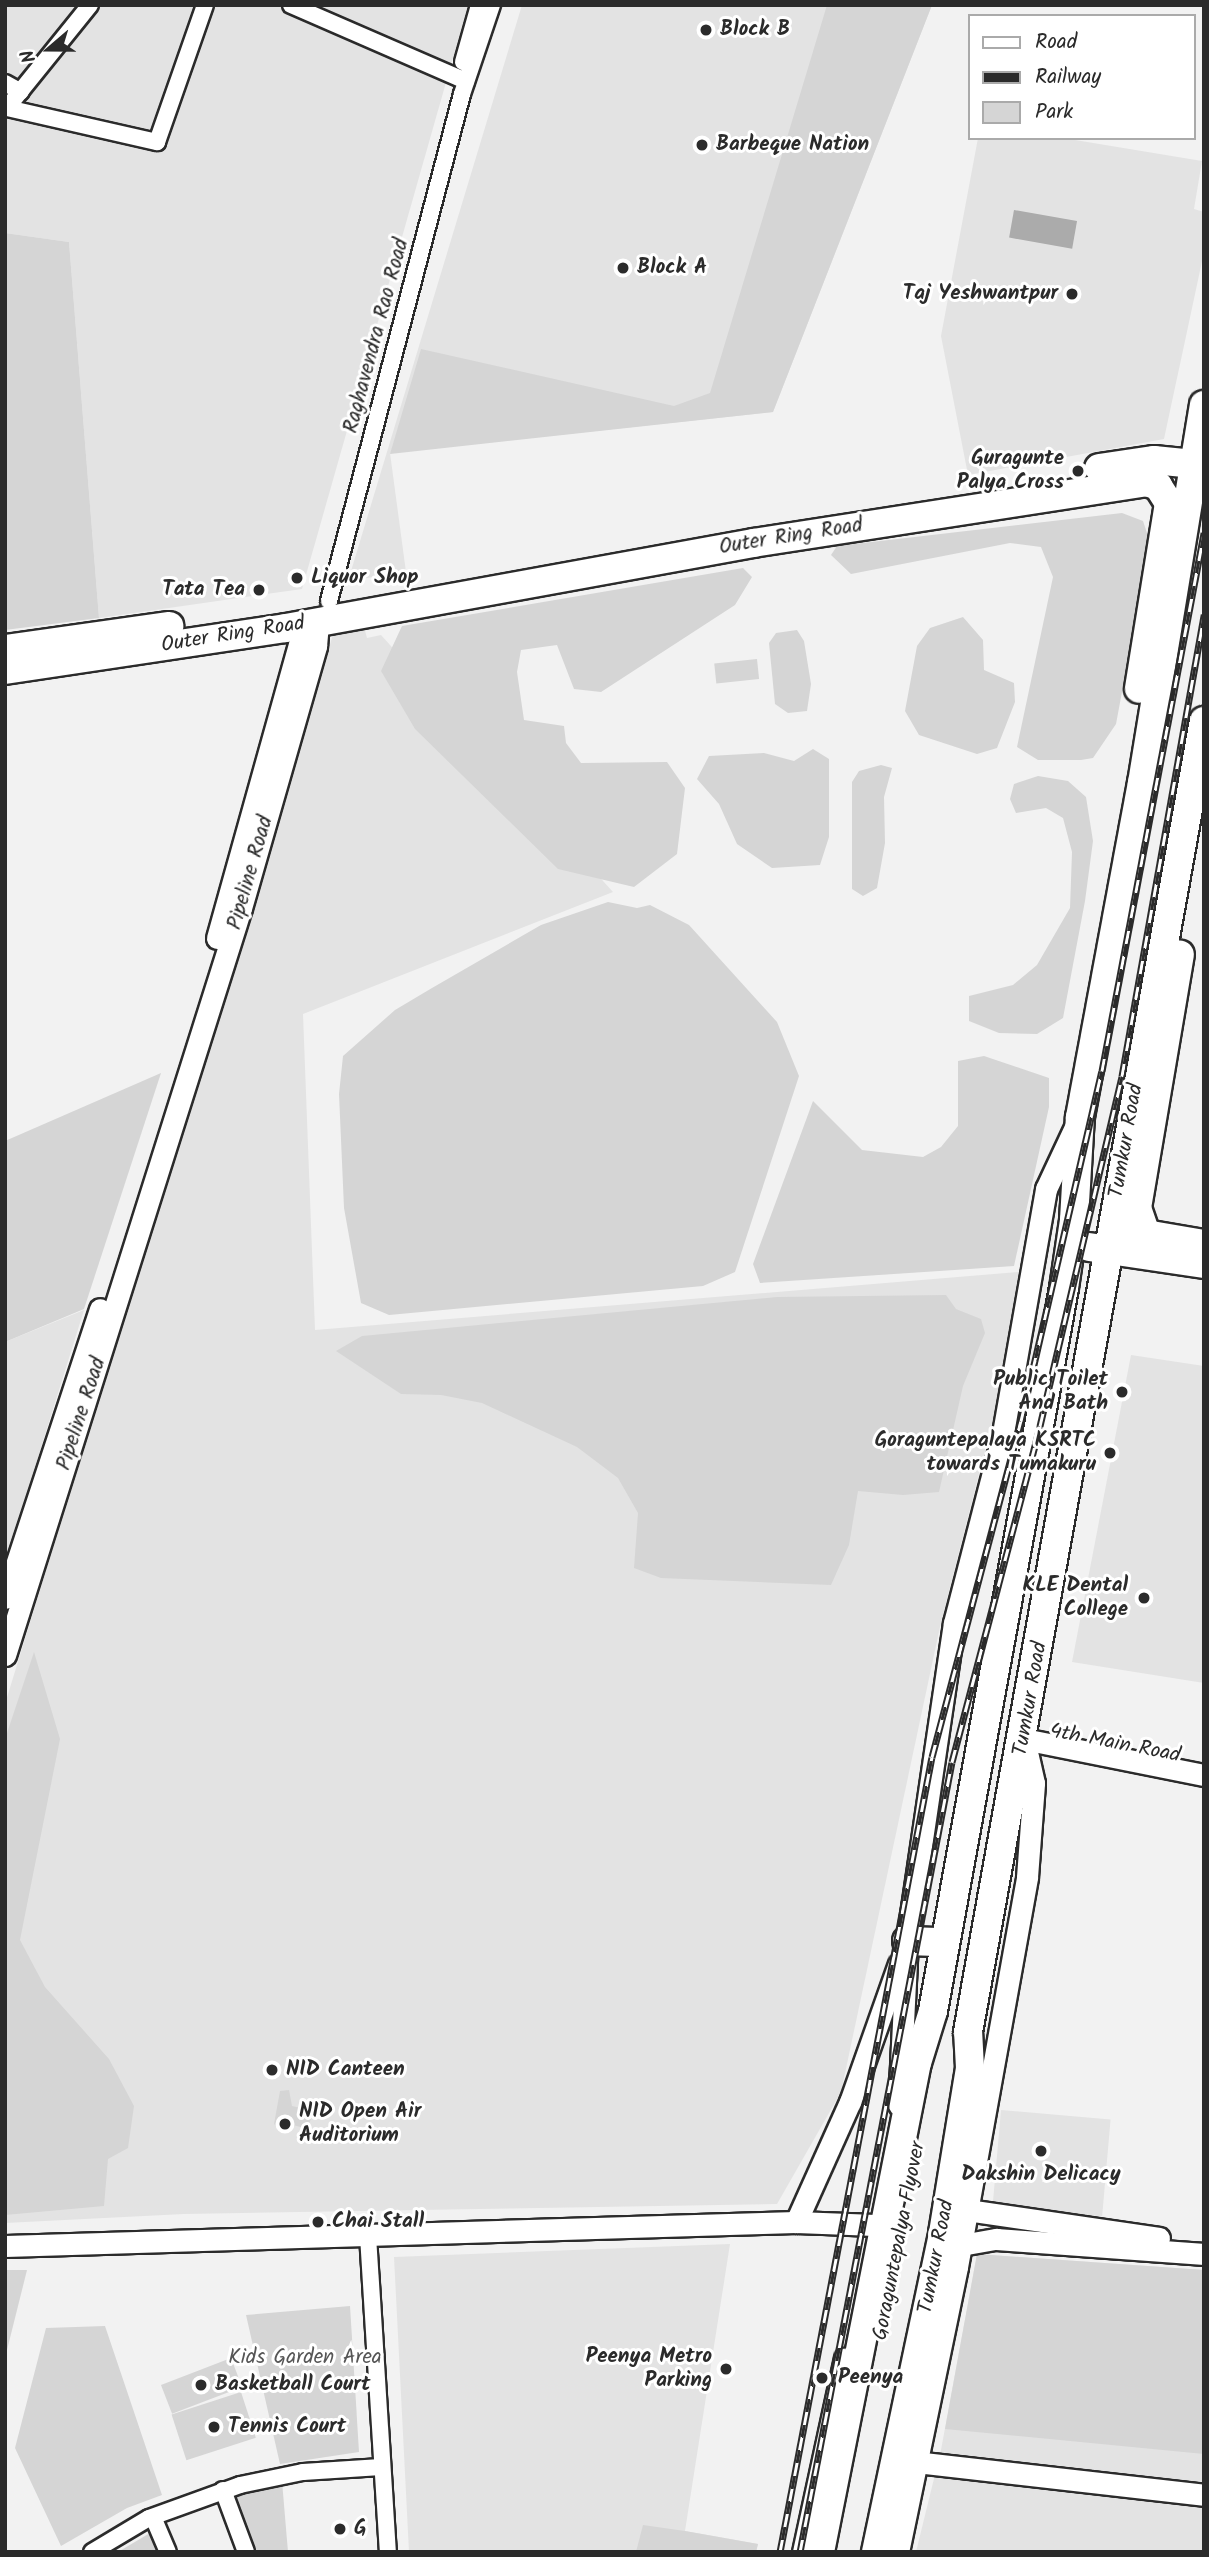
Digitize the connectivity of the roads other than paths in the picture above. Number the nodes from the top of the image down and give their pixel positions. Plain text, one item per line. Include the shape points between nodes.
1 (90, 5) edge
2 (205, 5) edge
3 (291, 5) edge
4 (479, 5) edge
5 (492, 5) edge
6 (466, 82) junction
7 (5, 83) edge
8 (20, 92) junction
9 (1204, 405) edge
10 (1200, 465) edge
11 (323, 612) junction
12 (5, 649) edge
13 (5, 670) edge
14 (293, 695) junction
15 (1204, 721) edge
16 (1204, 815) edge
17 (1117, 904) junction
18 (1080, 1117) junction
19 (1078, 1150) junction
20 (1124, 1160) junction
21 (1071, 1232) junction
22 (1146, 1234) junction
23 (1108, 1239) junction
24 (1204, 1244) edge
25 (1204, 1264) edge
26 (5, 1598) edge
27 (5, 1655) edge
28 (1025, 1733) junction
29 (1204, 1762) edge
30 (1204, 1775) edge
31 (907, 1941) junction
32 (945, 1942) junction
33 (933, 2011) junction
34 (968, 2032) junction
35 (967, 2210) junction
36 (796, 2222) junction
37 (875, 2225) junction
38 (914, 2228) junction
39 (368, 2236) junction
40 (1204, 2241) edge
41 (961, 2245) junction
42 (5, 2246) edge
43 (1204, 2254) edge
44 (916, 2462) junction
45 (381, 2467) junction
46 (223, 2490) junction
47 (1204, 2495) edge
48 (153, 2517) junction
49 (92, 2552) edge
50 (167, 2552) edge
51 (246, 2552) edge
52 (388, 2552) edge
53 (803, 2552) edge
54 (820, 2552) edge
55 (838, 2552) edge
56 (857, 2552) edge
57 (876, 2552) edge
58 (898, 2552) edge

1 - 8 street
2 - 8 street via 157,142 7,108
3 - 6 street
4 - 6 street, Raghavendra Rao Road via 463,61
5 - 6 street, Raghavendra Rao Road
6 - 11 street, Raghavendra Rao Road
7 - 8 street
9 - 10 highway, Tumkur Road
10 - 11 highway, Outer Ring Road via 1154,460 1078,471
10 - 17 highway, Tumkur Road
11 - 12 highway, Outer Ring Road
11 - 13 highway, Outer Ring Road
11 - 14 street, Pipeline Road via 299,645
11 - 17 highway, Outer Ring Road via 1146,482 1158,486 1169,503 1124,784
14 - 26 street, Pipeline Road via 152,1154
14 - 27 street, Pipeline Road via 170,1139
15 - 20 highway, Tumkur Road
16 - 22 highway via 1137,1208
17 - 18 highway, Tumkur Road
18 - 19 highway, Tumkur Road
18 - 31 street via 1046,1189 1003,1433 954,1623
19 - 20 highway
19 - 21 highway, Tumkur Road
20 - 23 highway, Tumkur Road
21 - 23 highway
21 - 32 highway, Tumkur Road
22 - 23 highway
22 - 24 highway
23 - 25 highway
23 - 28 highway, Tumkur Road
28 - 29 street, 4th Main Road
28 - 30 street
28 - 34 highway, Tumkur Road
28 - 35 street via 1034,1783 1027,1877
31 - 32 highway
31 - 36 street via 850,2102
31 - 37 street via 898,2124
32 - 33 highway, Tumkur Road
33 - 38 highway, Goraguntepalya Flyover via 934,2067
33 - 54 highway via 917,2063
34 - 38 highway, Goraguntepalya Flyover via 954,2061
34 - 57 highway, Tumkur Road via 970,2068 943,2233
35 - 40 street via 1008,2219
35 - 41 street
36 - 37 street
36 - 39 street
37 - 53 street
38 - 55 highway, Goraguntepalya Flyover
38 - 56 highway, Goraguntepalya Flyover
39 - 42 street
39 - 45 street
41 - 43 street via 996,2239
41 - 44 street
44 - 47 street
44 - 58 street
45 - 46 street via 303,2472
45 - 52 street
46 - 48 street
46 - 51 street
48 - 49 street
48 - 50 street

